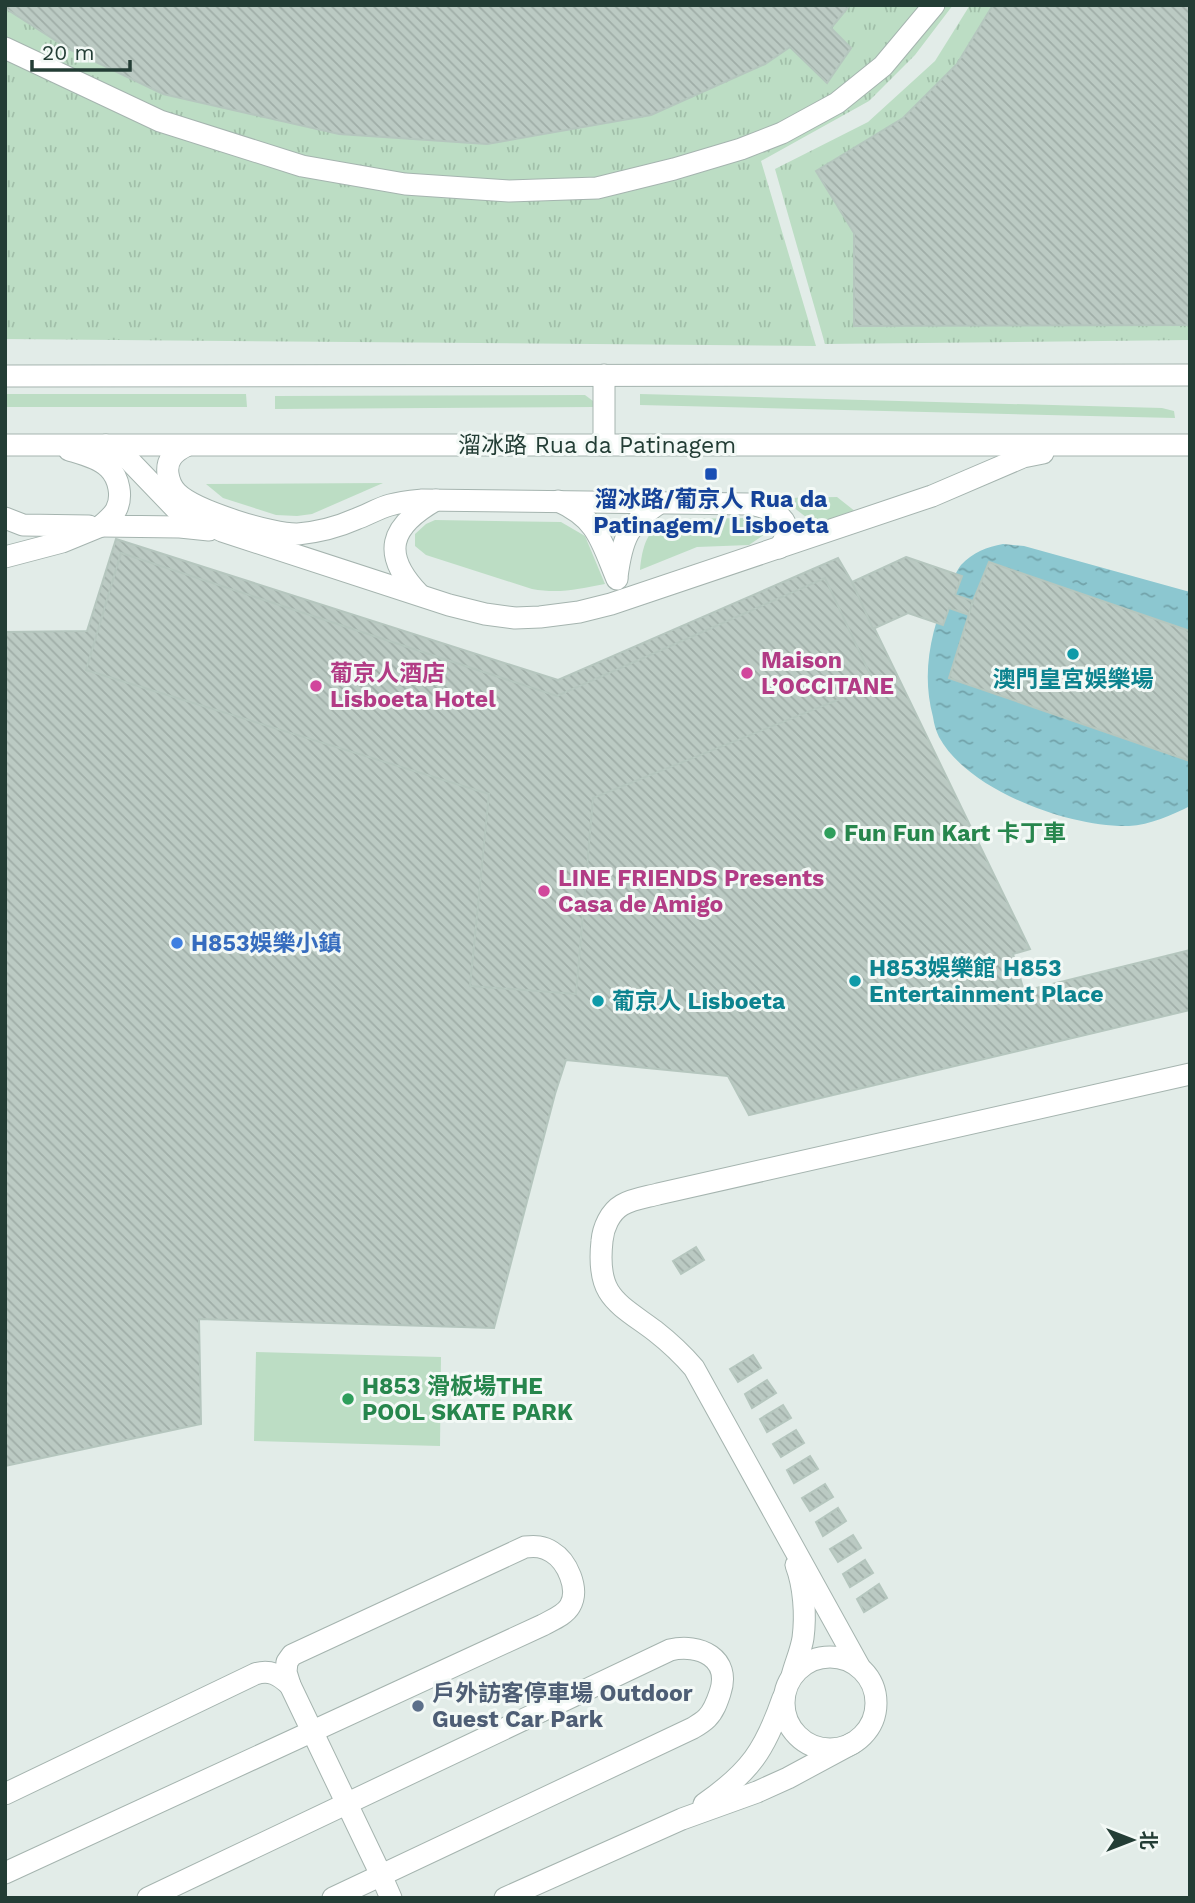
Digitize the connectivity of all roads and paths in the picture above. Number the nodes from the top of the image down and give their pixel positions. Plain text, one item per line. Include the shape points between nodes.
1 (934, 5) edge
2 (5, 48) edge
3 (604, 375) junction
4 (1190, 375) edge
5 (5, 376) edge
6 (5, 445) edge
7 (55, 445) junction
8 (106, 445) junction
9 (604, 445) junction
10 (1072, 445) junction
11 (1190, 445) edge
12 (186, 446) junction
13 (436, 500) junction
14 (556, 500) junction
15 (662, 502) junction
16 (5, 518) edge
17 (101, 526) junction
18 (222, 531) junction
19 (779, 548) junction
20 (5, 557) edge
21 (419, 594) junction
22 (1190, 1074) edge
23 (784, 1530) junction
24 (859, 1666) junction
25 (290, 1685) junction
26 (788, 1686) junction
27 (313, 1731) junction
28 (853, 1743) junction
29 (5, 1794) edge
30 (347, 1804) junction
31 (682, 1819) junction
32 (5, 1873) edge
33 (381, 1875) junction
34 (148, 1898) edge
35 (333, 1898) edge
36 (391, 1898) edge
37 (505, 1898) edge

1 - 2 street via 883,66 837,103 782,133 674,169 597,188 509,191 405,184 302,166 160,121
3 - 4 street
3 - 5 street
3 - 9 street
6 - 7 street, 溜冰路 Rua da Patinagem
7 - 8 street, 溜冰路 Rua da Patinagem
7 - 17 street via 92,457 109,467 117,480 117,508
8 - 12 street, 溜冰路 Rua da Patinagem
8 - 18 street via 127,458 176,509
9 - 10 street, 溜冰路 Rua da Patinagem
9 - 12 street, 溜冰路 Rua da Patinagem
10 - 11 street, 溜冰路 Rua da Patinagem
10 - 19 street via 1023,457 932,496
12 - 13 street via 175,451 167,467 177,493 208,510 269,530 296,534 321,530 390,505
13 - 14 street
13 - 21 street via 406,522 395,546 400,570
14 - 15 street
14 - 15 street via 586,518 617,579 627,534 636,520
15 - 19 street via 764,506 788,528
16 - 17 street via 23,525
17 - 18 street
17 - 20 street
18 - 21 street
19 - 21 street via 611,604 540,617 485,614
22 - 23 street via 658,1194 622,1205 612,1214 603,1230 600,1260 608,1292 694,1368
23 - 24 street
23 - 26 street via 800,1576 804,1613 803,1638
24 - 26 street via 843,1657 824,1656 805,1663
24 - 28 street via 876,1691 877,1706 865,1734
25 - 27 street
25 - 27 street via 286,1672 292,1655 525,1547 538,1546 554,1553 569,1572 574,1592 561,1615
25 - 29 street via 272,1672 255,1674
26 - 28 street via 785,1710 798,1736 824,1749
26 - 31 street via 754,1761 724,1790
27 - 30 street
27 - 32 street
28 - 31 street via 757,1792
30 - 33 street
30 - 33 street via 670,1650 691,1647 707,1653 723,1670 713,1711 693,1728
30 - 34 street
31 - 37 street
33 - 35 street
33 - 36 street

